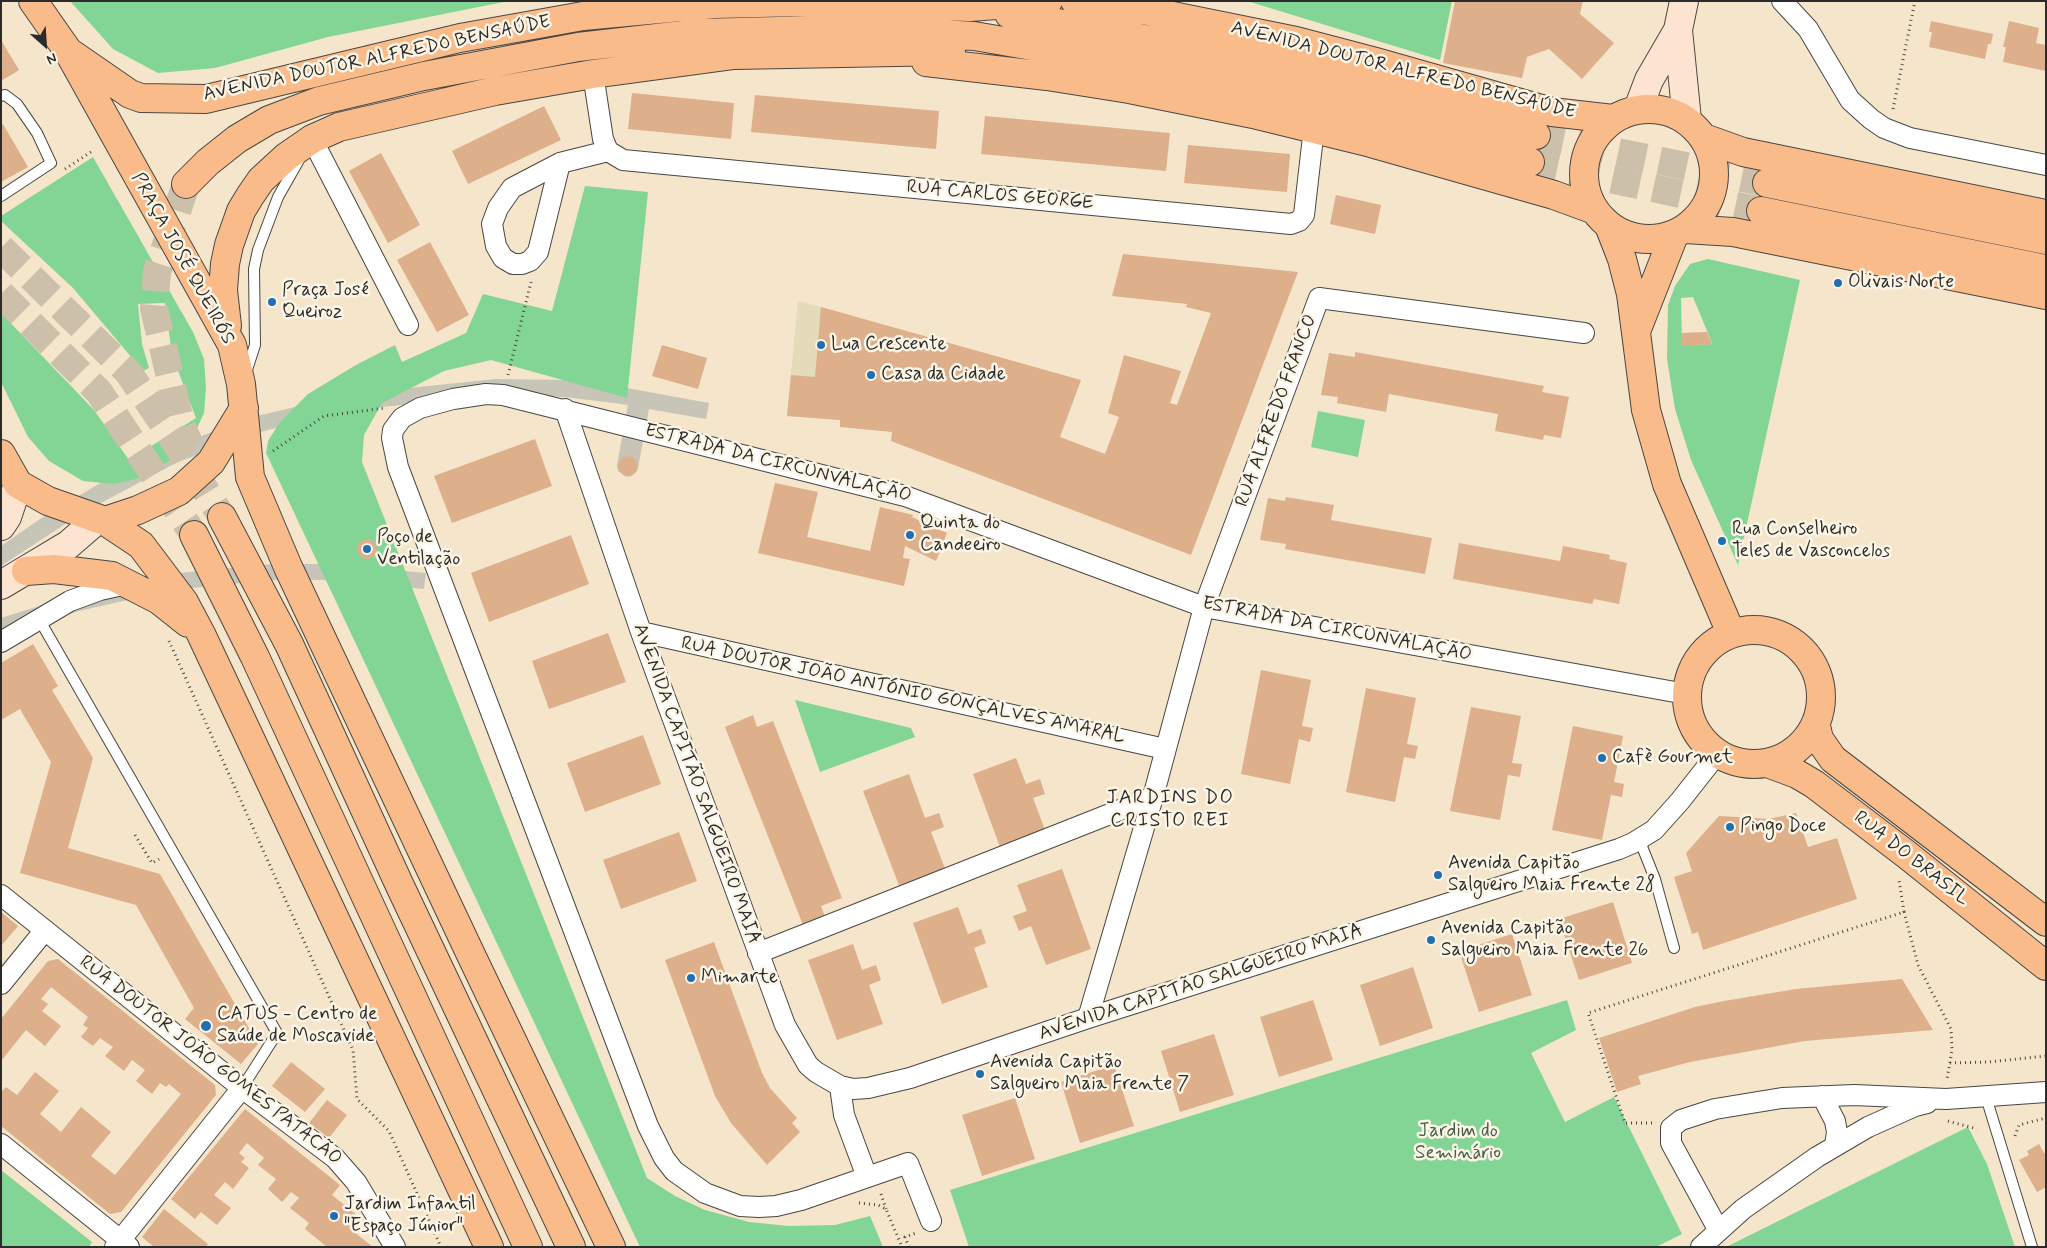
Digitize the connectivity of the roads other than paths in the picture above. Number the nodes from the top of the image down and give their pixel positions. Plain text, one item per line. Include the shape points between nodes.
1 (33, 1) edge
2 (1048, 1) edge
3 (1075, 1) edge
4 (1684, 1) edge
5 (1782, 1) edge
6 (970, 7) junction
7 (1678, 30) junction
8 (1050, 50) junction
9 (68, 51) junction
10 (845, 53) junction
11 (593, 74) junction
12 (1, 96) edge
13 (1625, 114) junction
14 (1314, 128) junction
15 (1696, 129) junction
16 (1536, 135) tunnel mouth
17 (312, 139) junction
18 (608, 151) junction
19 (1530, 162) tunnel mouth
20 (560, 163) junction
21 (2046, 165) edge
22 (186, 184) tunnel mouth
23 (1766, 184) tunnel mouth
24 (1, 196) edge
25 (1761, 211) tunnel mouth
26 (2046, 214) edge
27 (1601, 219) junction
28 (1679, 232) junction
29 (2046, 240) edge
30 (2046, 269) edge
31 (2046, 295) edge
32 (408, 324) dead end
33 (1637, 329) junction
34 (1584, 333) dead end
35 (232, 345) junction
36 (243, 396) junction
37 (564, 409) junction
38 (1, 454) edge
39 (18, 484) junction
40 (222, 517) tunnel mouth
41 (101, 520) junction
42 (1, 526) edge
43 (194, 535) tunnel mouth
44 (26, 571) junction
45 (127, 584) junction
46 (1, 585) edge
47 (1204, 607) junction
48 (39, 620) junction
49 (641, 632) junction
50 (1731, 633) junction
51 (201, 634) junction
52 (1, 642) edge
53 (1686, 694) junction
54 (1816, 726) junction
55 (1165, 749) junction
56 (1717, 754) junction
57 (1770, 764) junction
58 (1153, 797) junction
59 (1639, 839) junction
60 (1, 895) edge
61 (2046, 922) edge
62 (45, 930) junction
63 (1674, 948) dead end
64 (758, 953) junction
65 (2046, 966) edge
66 (1, 984) edge
67 (1088, 1018) junction
68 (840, 1086) junction
69 (242, 1088) junction
70 (2046, 1092) edge
71 (1822, 1096) junction
72 (1986, 1096) junction
73 (1946, 1099) junction
74 (1, 1144) edge
75 (1835, 1146) junction
76 (868, 1176) junction
77 (931, 1220) dead end
78 (1720, 1231) junction
79 (122, 1244) edge
80 (395, 1246) edge
81 (490, 1247) edge
82 (528, 1247) edge
83 (571, 1247) edge
84 (611, 1247) edge
85 (1702, 1247) edge
86 (2032, 1247) edge

1 - 9 main road, PRAÇA JOSÉ QUEIRÓS
2 - 6 main road, AVENIDA DOUTOR ALFREDO BENSAÚDE
3 - 13 main road, AVENIDA DOUTOR ALFREDO BENSAÚDE via 1148,11 1296,42 1552,112
4 - 7 street
5 - 21 street via 1808,29 1850,100 1884,128 1910,138
6 - 9 main road, AVENIDA DOUTOR ALFREDO BENSAÚDE via 872,3 713,4 583,16 460,38 206,99 135,96
6 - 16 main road, AVENIDA DOUTOR ALFREDO BENSAÚDE via 1258,60 1374,88
7 - 13 street via 1650,80
7 - 15 street
8 - 10 main road
8 - 19 main road via 1254,87 1367,115
8 - 22 main road via 974,36 856,29 701,34 578,46 424,76 319,102 269,120 237,139
9 - 35 main road, PRAÇA JOSÉ QUEIRÓS
10 - 11 main road via 734,55
10 - 14 main road via 1056,77
11 - 17 main road via 397,112 339,127
11 - 18 street via 603,139
12 - 24 lane via 5,94 17,104 52,163
13 - 15 main road via 1663,110
13 - 27 main road via 1595,136 1584,160 1583,185
14 - 18 street, RUA CARLOS GEORGE via 1304,215 1291,224 623,160
14 - 27 main road via 1554,195
15 - 26 main road via 1742,152
15 - 28 main road via 1714,162 1714,188 1703,212
17 - 32 street
17 - 35 main road via 286,156 261,180 241,211 229,245 223,290
17 - 36 lane via 278,197 258,250 254,269 255,345
18 - 20 street
20 - 20 street via 512,188 498,208 492,224 496,246 503,258 513,264 530,261 538,252
23 - 29 main road
25 - 30 main road
27 - 28 main road via 1630,238 1652,240
27 - 33 main road via 1624,268
28 - 31 main road via 1733,232
28 - 33 main road
33 - 50 main road via 1646,410 1667,484
34 - 47 street, RUA ALFREDO FRANCO via 1319,298
35 - 36 main road, PRAÇA JOSÉ QUEIRÓS
36 - 41 main road via 211,462 179,491 138,510
36 - 84 main road, PRAÇA JOSÉ QUEIRÓS via 250,477 317,629
37 - 47 street, ESTRADA DA CIRCUNVALAÇÃO via 931,504
37 - 49 street, AVENIDA CAPITÃO SALGUEIRO MAIA
37 - 76 street, ESTRADA DA CIRCUNVALAÇÃO via 503,395 470,395 420,408 402,418 393,430 392,444 655,1142 674,1171 689,1183 740,1206 776,1206
38 - 39 main road
39 - 41 main road via 48,501
39 - 42 street via 7,518
40 - 83 main road via 289,644
41 - 44 street
41 - 51 main road via 141,545 184,602
43 - 82 main road via 255,657
44 - 45 main road via 54,569 112,576
44 - 46 street
45 - 48 street via 70,601
45 - 51 main road via 159,600
47 - 53 street, ESTRADA DA CIRCUNVALAÇÃO
47 - 55 street
48 - 52 street
48 - 69 lane via 277,1033
49 - 55 street, RUA DOUTOR JOÃO ANTÓNIO GONÇALVES AMARAL
49 - 64 street, AVENIDA CAPITÃO SALGUEIRO MAIA
50 - 53 main road via 1709,647 1692,668
50 - 54 main road via 1758,630 1784,636 1805,652 1818,674 1822,700
51 - 81 main road
53 - 56 main road via 1690,720 1704,743
54 - 57 main road via 1800,748
54 - 61 main road, RUA DO BRASIL via 1818,739 1833,759
55 - 58 street
56 - 57 main road via 1751,765
56 - 59 street, AVENIDA CAPITÃO SALGUEIRO MAIA via 1664,819
57 - 65 main road, RUA DO BRASIL via 1814,784
58 - 64 street
58 - 67 street
59 - 63 lane via 1655,878
59 - 67 street, AVENIDA CAPITÃO SALGUEIRO MAIA
60 - 62 street, RUA DOUTOR JOÃO GOMES PATACÃO
62 - 66 street
62 - 69 street, RUA DOUTOR JOÃO GOMES PATACÃO
64 - 68 street, AVENIDA CAPITÃO SALGUEIRO MAIA via 792,1041 808,1065
67 - 68 street, AVENIDA CAPITÃO SALGUEIRO MAIA via 890,1084 853,1089
68 - 76 street via 844,1116
69 - 79 street
69 - 80 street, RUA DOUTOR JOÃO GOMES PATACÃO via 343,1166
70 - 72 street
71 - 73 street
71 - 75 street via 1835,1121
71 - 78 street via 1715,1109 1675,1124 1670,1133 1672,1143
72 - 73 street
72 - 86 lane
73 - 75 street via 1892,1115
74 - 79 street
75 - 78 street via 1754,1200
76 - 77 street via 908,1163
78 - 85 street

